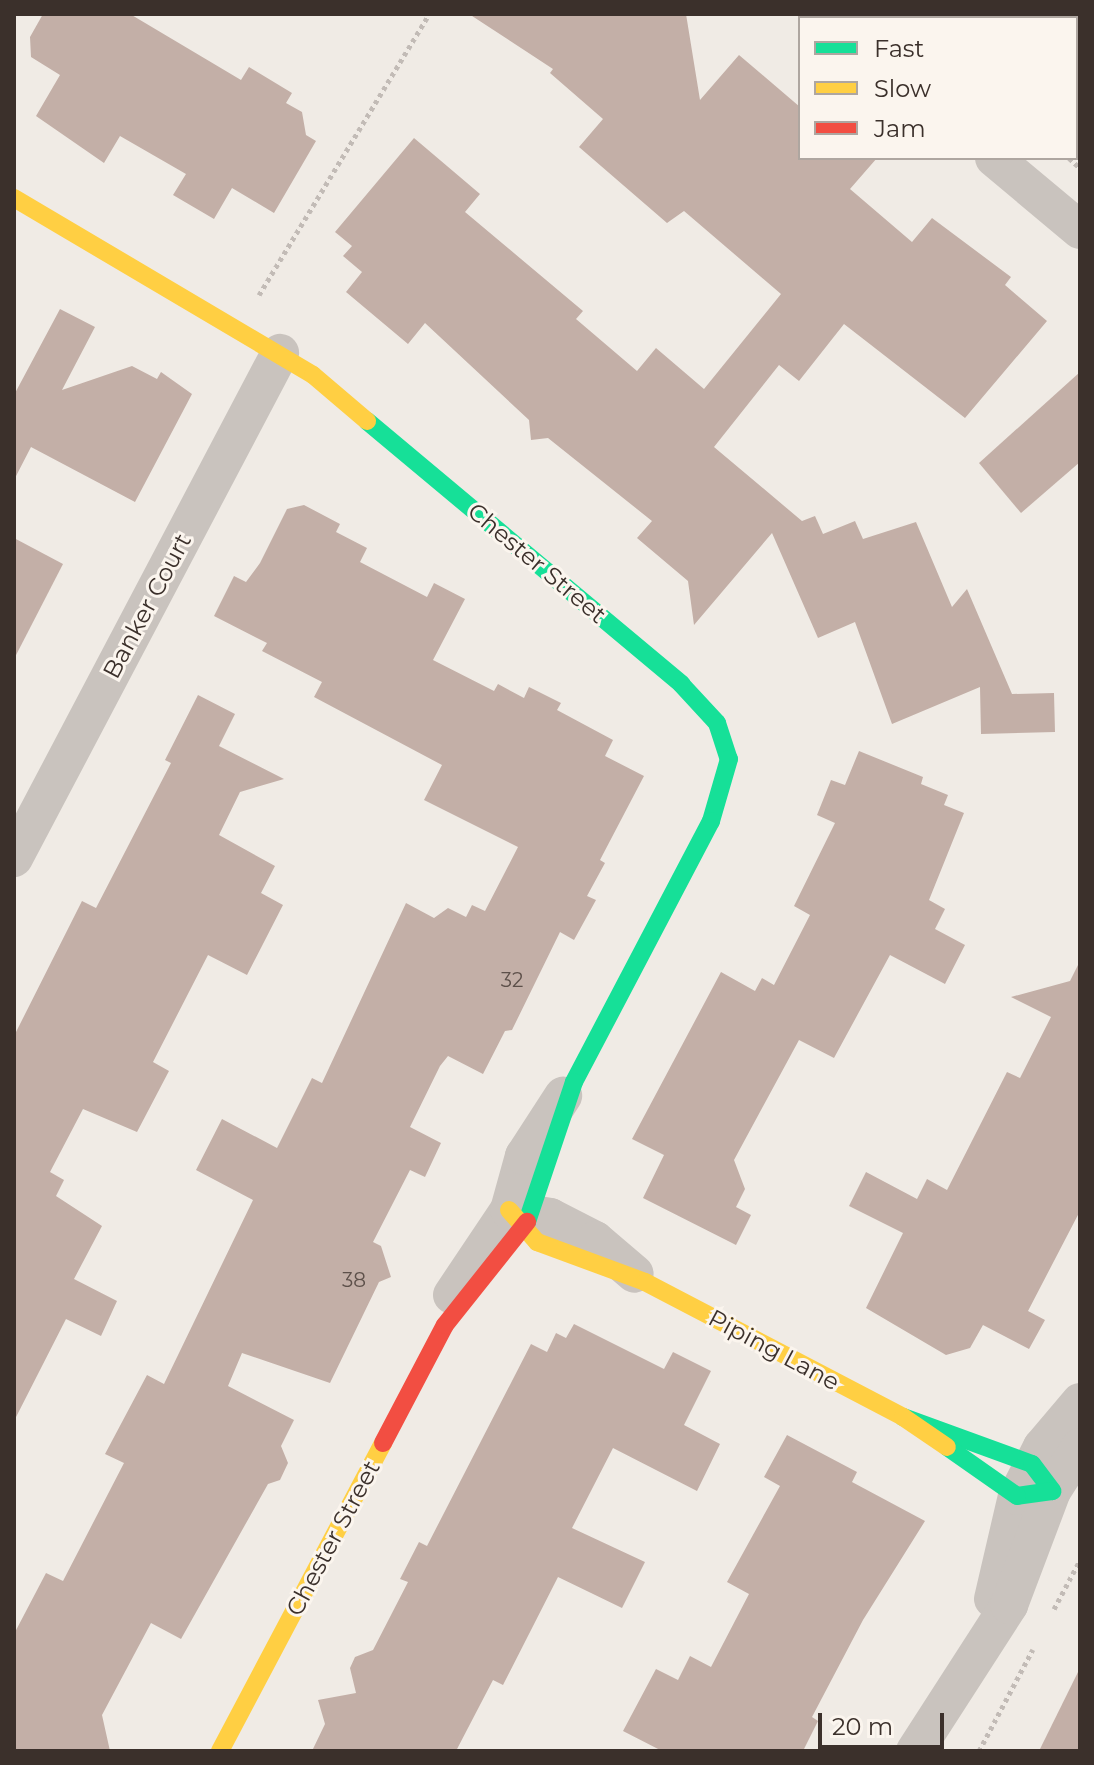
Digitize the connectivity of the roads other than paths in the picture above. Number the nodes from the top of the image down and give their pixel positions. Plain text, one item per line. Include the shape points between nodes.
1 (996, 160) edge
2 (14, 198) edge
3 (1080, 230) edge
4 (280, 353) junction
5 (14, 858) edge
6 (574, 1082) joint
7 (523, 1217) junction
8 (645, 1282) joint
9 (445, 1325) joint
10 (1080, 1402) edge
11 (903, 1417) junction
12 (1080, 1447) edge
13 (1034, 1484) junction
14 (220, 1751) edge
15 (915, 1751) edge

1 - 3 street
2 - 4 street, Chester Street
4 - 5 street, Banker Court
4 - 6 street, Chester Street via 681,684 726,742 730,773 717,807
6 - 7 street, Chester Street via 524,1156
7 - 8 street, Piping Lane via 595,1240
7 - 9 street, Chester Street via 464,1268
8 - 11 street, Piping Lane
9 - 14 street, Chester Street
10 - 13 street
11 - 13 street, Piping Lane
11 - 13 street, Piping Lane
12 - 13 street
13 - 15 street via 1014,1595

